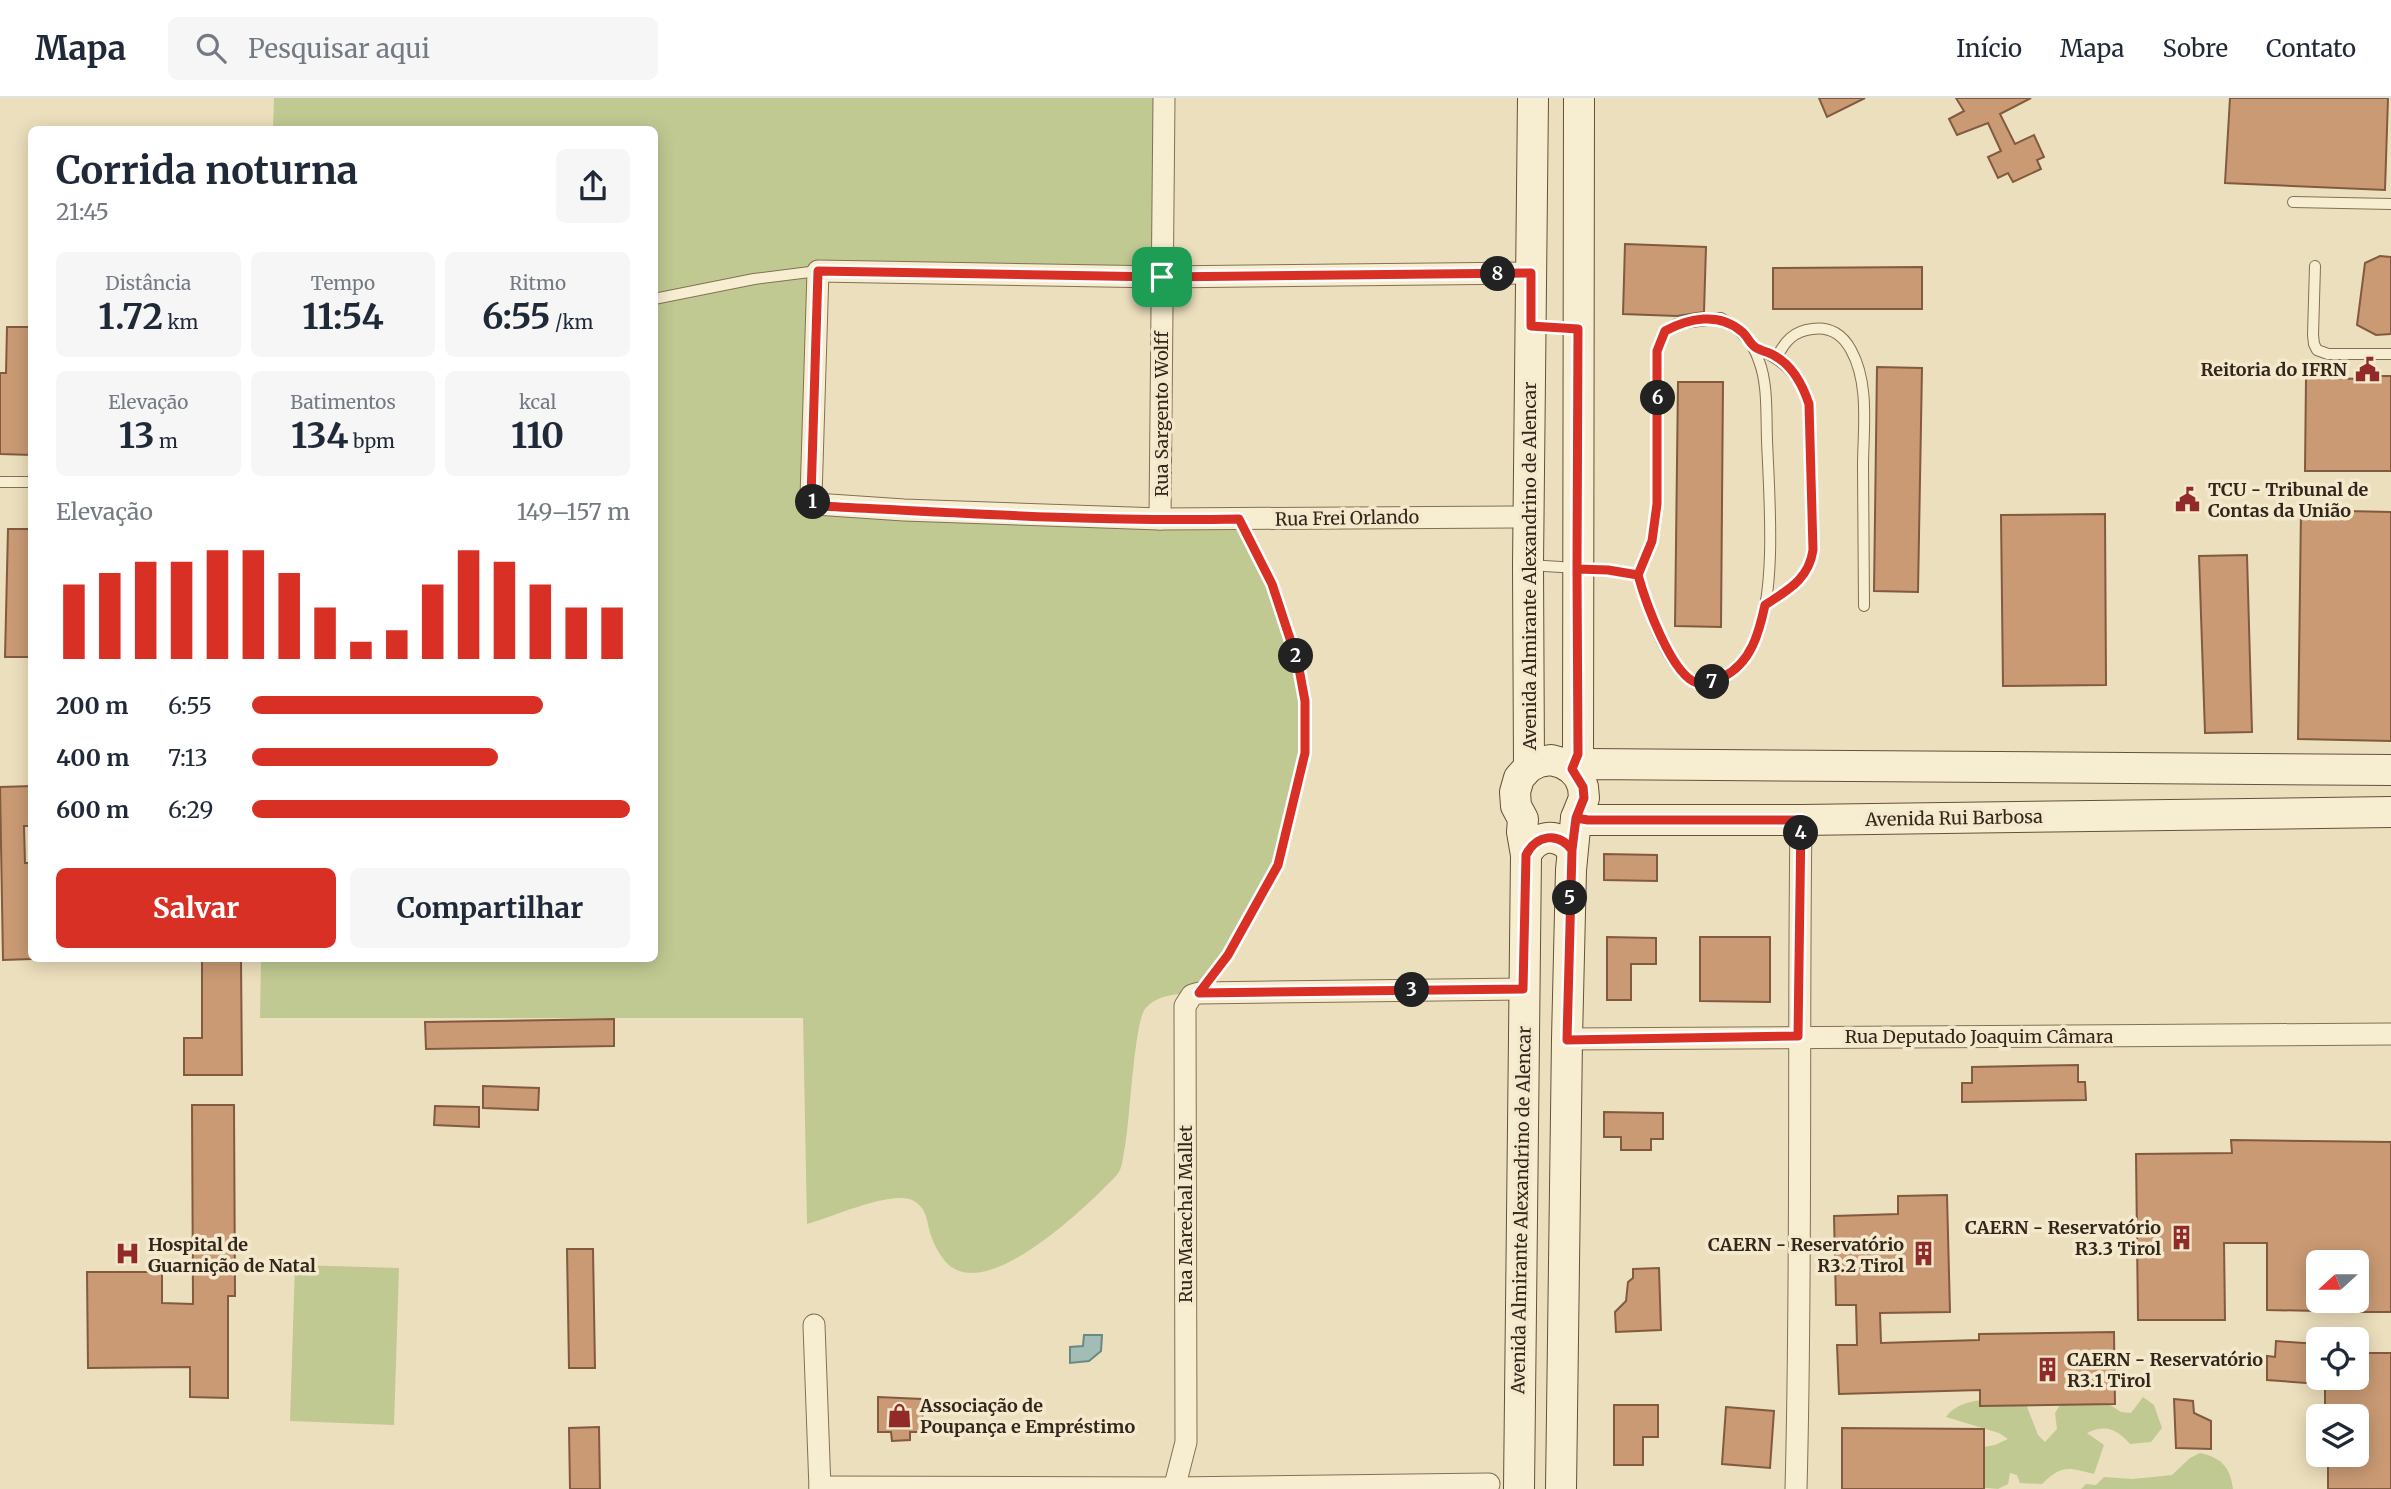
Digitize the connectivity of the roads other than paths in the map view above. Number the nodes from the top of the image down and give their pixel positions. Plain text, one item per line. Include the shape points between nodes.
1 (1164, 98) edge
2 (1533, 98) edge
3 (1580, 98) edge
4 (2293, 202) dead end
5 (2391, 204) edge
6 (2315, 266) dead end
7 (818, 271) junction
8 (1531, 273) junction
9 (1162, 277) junction
10 (658, 298) edge
11 (1531, 326) junction
12 (1578, 329) junction
13 (1753, 346) junction
14 (2391, 354) edge
15 (1777, 357) junction
16 (0, 482) edge
17 (28, 482) edge
18 (1513, 517) dead end
19 (1160, 519) junction
20 (1239, 519) junction
21 (1528, 565) junction
22 (1577, 569) junction
23 (1638, 575) junction
24 (1765, 605) junction
25 (1864, 606) dead end
26 (1529, 767) junction
27 (1572, 769) junction
28 (2391, 770) edge
29 (2391, 813) edge
30 (1576, 818) junction
31 (1523, 819) junction
32 (1613, 820) junction
33 (1801, 820) junction
34 (1526, 855) junction
35 (1572, 860) junction
36 (1523, 989) junction
37 (1199, 993) junction
38 (2391, 1034) edge
39 (1798, 1036) junction
40 (1567, 1040) junction
41 (814, 1325) dead end
42 (1186, 1442) junction
43 (1489, 1485) dead end
44 (820, 1488) edge
45 (1201, 1488) edge
46 (1174, 1489) edge
47 (1519, 1489) edge
48 (1562, 1489) edge
49 (1796, 1489) edge

1 - 9 street, Rua Sargento Wolff
2 - 8 main road, Avenida Almirante Alexandrino de Alencar
3 - 12 main road
4 - 5 lane
6 - 14 lane via 2313,335 2318,350
7 - 9 street
7 - 10 lane
7 - 19 street, Rua Frei Orlando via 812,501 820,506
8 - 9 street
8 - 11 main road, Avenida Almirante Alexandrino de Alencar
9 - 19 street, Rua Sargento Wolff
11 - 12 main road
11 - 21 main road, Avenida Almirante Alexandrino de Alencar
12 - 22 main road
13 - 15 lane
13 - 23 lane via 1743,332 1721,318 1677,324 1665,331 1657,351 1657,504 1652,541
13 - 24 lane via 1765,399 1769,571
15 - 24 lane via 1798,379 1809,404 1813,550 1805,575
15 - 25 lane via 1783,343 1811,329 1826,328 1842,337 1852,352 1862,392
16 - 17 lane
18 - 20 street, Rua Frei Orlando
19 - 20 street, Rua Frei Orlando
20 - 37 lane via 1272,584 1298,663 1305,701 1305,753 1278,865 1228,955
21 - 22 lane
21 - 26 main road, Avenida Almirante Alexandrino de Alencar
22 - 23 lane
22 - 27 main road via 1578,754
23 - 24 lane via 1652,619 1673,659 1696,683 1727,675 1746,659
26 - 27 main road via 1551,761
26 - 31 main road, Avenida Almirante Alexandrino de Alencar via 1515,792
27 - 28 main road via 1587,764
27 - 30 main road via 1583,787
29 - 33 main road, Avenida Rui Barbosa
30 - 31 main road, Avenida Rui Barbosa via 1550,831
30 - 32 main road, Avenida Rui Barbosa
30 - 35 main road
31 - 34 main road, Avenida Almirante Alexandrino de Alencar
32 - 33 main road, Avenida Rui Barbosa
32 - 35 main road via 1590,831
33 - 39 street
34 - 35 main road via 1535,842 1552,837 1567,844
34 - 36 main road, Avenida Almirante Alexandrino de Alencar
35 - 40 main road
36 - 37 street
36 - 47 main road, Avenida Almirante Alexandrino de Alencar
37 - 42 street, Rua Marechal Mallet via 1185,1006
38 - 39 street, Rua Deputado Joaquim Câmara
39 - 40 street, Rua Deputado Joaquim Câmara
39 - 49 street
40 - 48 main road
41 - 44 street
42 - 45 street, Rua Marechal Mallet
42 - 46 street, Rua Marechal Mallet
43 - 45 street
44 - 46 street
45 - 46 street

